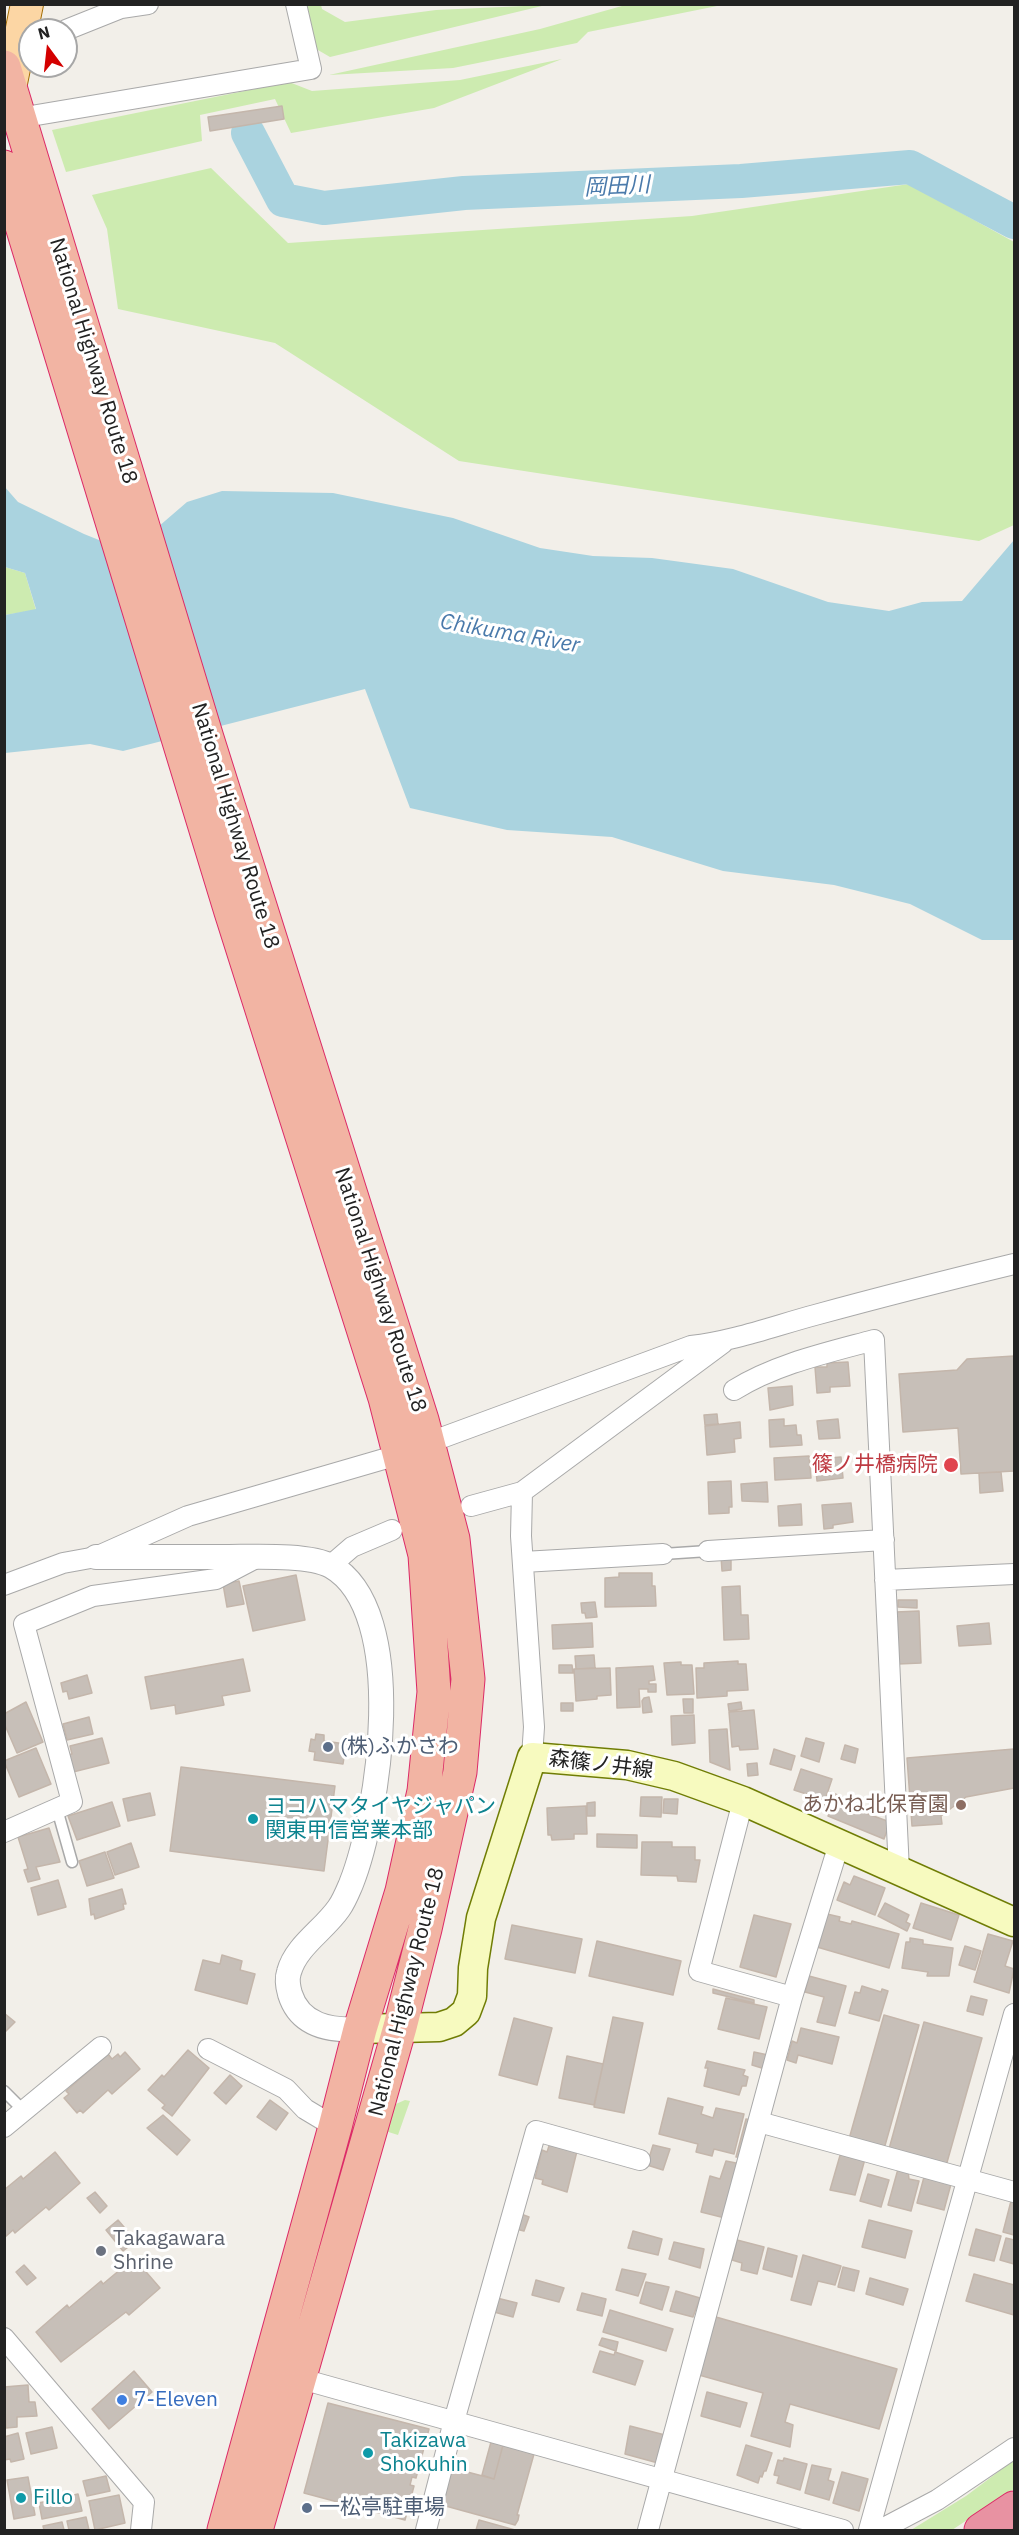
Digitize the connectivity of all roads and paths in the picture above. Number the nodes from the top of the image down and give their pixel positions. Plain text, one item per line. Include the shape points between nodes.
1 (27, 4) edge
2 (148, 4) edge
3 (296, 4) edge
4 (78, 25) edge
5 (15, 103) edge
6 (4, 167) edge
7 (1014, 1264) edge
8 (723, 1343) junction
9 (734, 1390) dead end
10 (411, 1436) junction
11 (522, 1492) junction
12 (471, 1506) dead end
13 (392, 1530) dead end
14 (884, 1540) junction
15 (708, 1551) joint
16 (663, 1554) joint
17 (96, 1557) junction
18 (258, 1557) junction
19 (523, 1562) junction
20 (330, 1566) junction
21 (1014, 1574) edge
22 (885, 1580) junction
23 (4, 1586) edge
24 (532, 1757) junction
25 (743, 1802) junction
26 (57, 1809) junction
27 (4, 1832) edge
28 (839, 1844) junction
29 (72, 1862) dead end
30 (899, 1871) junction
31 (1014, 1922) edge
32 (792, 1997) junction
33 (1014, 2014) edge
34 (400, 2027) junction
35 (360, 2029) junction
36 (101, 2046) dead end
37 (208, 2049) dead end
38 (4, 2091) edge
39 (24, 2111) junction
40 (759, 2122) junction
41 (4, 2127) edge
42 (335, 2127) junction
43 (640, 2160) dead end
44 (966, 2179) junction
45 (1014, 2192) edge
46 (4, 2338) edge
47 (300, 2374) junction
48 (454, 2421) junction
49 (1014, 2448) edge
50 (661, 2479) junction
51 (1014, 2508) edge
52 (141, 2530) edge
53 (222, 2530) edge
54 (256, 2530) edge
55 (426, 2530) edge
56 (648, 2530) edge
57 (843, 2530) edge
58 (869, 2530) edge
59 (880, 2530) edge
60 (981, 2530) edge

1 - 5 main road
2 - 4 street via 121,8
3 - 5 street via 311,69
5 - 10 highway, National Highway Route 18 via 207,738
6 - 10 highway, National Highway Route 18 via 231,912
7 - 8 street via 765,1328
8 - 10 street via 691,1347
8 - 11 street
9 - 14 street via 780,1367 874,1340
10 - 17 street via 188,1516
10 - 34 highway, National Highway Route 18 via 453,1539 468,1679 460,1772
10 - 35 highway, National Highway Route 18 via 434,1692 424,1791 402,1890
11 - 12 street
11 - 19 street
13 - 20 street via 352,1547
14 - 15 street
14 - 22 street
15 - 16 lane
16 - 19 street
17 - 18 street
17 - 23 street via 63,1563
18 - 20 street via 294,1558
18 - 26 street via 216,1579 93,1596 24,1624 72,1802
19 - 24 street
20 - 35 street via 350,1584 364,1605 372,1629 378,1665 380,1741 373,1806 351,1884 339,1908 297,1955 288,1972 288,1987 302,2016 317,2025 338,2031
21 - 22 street
22 - 30 street
24 - 25 main road, 森篠ノ井線 via 627,1765 674,1776
24 - 34 main road, 森篠ノ井線 via 481,1918 472,1996 466,2012 439,2027
25 - 28 main road, 森篠ノ井線
25 - 32 street via 699,1971
26 - 27 street
26 - 29 lane
28 - 30 main road, 森篠ノ井線
28 - 32 street
30 - 31 main road, 森篠ノ井線
32 - 40 street
33 - 44 street
34 - 35 main road, 森篠ノ井線
34 - 47 highway, National Highway Route 18
35 - 42 highway, National Highway Route 18
36 - 39 street
37 - 42 street via 286,2089 305,2109
38 - 39 lane
39 - 41 street
40 - 44 street
40 - 50 street
42 - 53 highway, National Highway Route 18
43 - 48 street via 536,2131
44 - 45 street
44 - 58 street
46 - 52 street via 144,2502
47 - 48 street
47 - 54 highway, National Highway Route 18
48 - 50 street
48 - 55 street
49 - 59 street via 937,2500
50 - 56 street
50 - 57 street
51 - 60 highway

